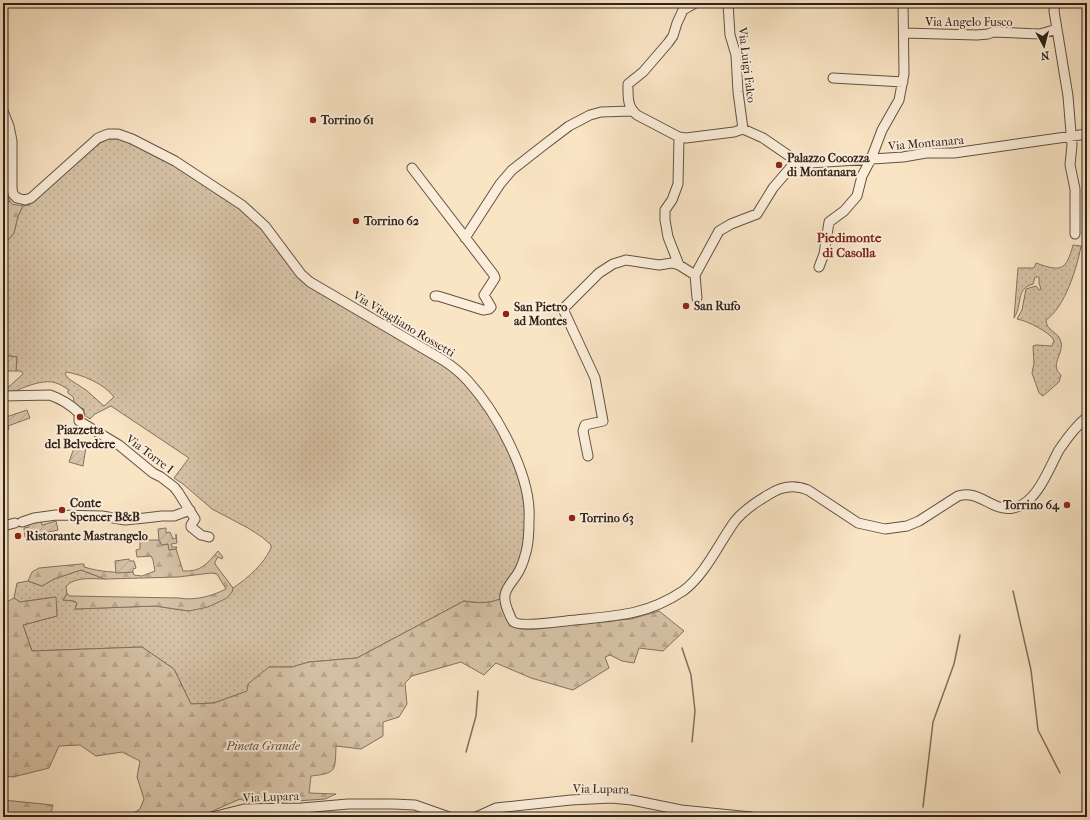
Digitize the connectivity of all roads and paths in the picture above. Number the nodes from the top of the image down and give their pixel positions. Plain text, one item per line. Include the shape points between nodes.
1 (695, 3) edge
2 (728, 3) edge
3 (903, 3) edge
4 (1055, 3) edge
5 (1057, 29) junction
6 (904, 34) junction
7 (833, 78) dead end
8 (903, 82) junction
9 (3, 111) edge
10 (632, 111) junction
11 (743, 129) junction
12 (1087, 134) edge
13 (1072, 136) junction
14 (678, 137) junction
15 (871, 159) junction
16 (798, 162) junction
17 (412, 168) dead end
18 (1075, 234) dead end
19 (465, 238) junction
20 (679, 265) junction
21 (819, 267) dead end
22 (695, 275) junction
23 (435, 296) dead end
24 (697, 298) dead end
25 (3, 396) edge
26 (1087, 417) edge
27 (588, 456) dead end
28 (190, 510) junction
29 (3, 526) edge
30 (209, 537) dead end
31 (212, 817) edge
32 (449, 817) edge
33 (476, 817) edge
34 (751, 817) edge

1 - 10 street via 683,10 668,43 643,72 628,84
2 - 11 street, Via Luigi Falco
3 - 6 street
4 - 5 street
5 - 6 street, Via Angelo Fusco via 1040,34
5 - 13 street
6 - 8 street
7 - 8 street
8 - 15 street via 899,100 882,130
9 - 26 street, Via Vitagliano Rossetti via 11,134 12,188 16,198 31,198 98,138 118,134 132,139 175,161 242,205 265,226 301,274 310,282 443,360 468,380 496,418 520,466 529,499 527,551 504,596 511,619 518,624 625,615 661,604 694,582 744,511 760,499 784,487 808,490 858,523 885,530 907,526 964,494 976,496 999,508 1013,508 1031,498 1060,449
10 - 14 street
10 - 19 street via 600,112 569,126 512,170
11 - 14 street
11 - 16 street via 763,138
12 - 13 street, Via Montanara
13 - 15 street, Via Montanara via 954,153 926,153
13 - 18 street via 1070,165 1075,189
14 - 20 street via 678,184 665,210 664,220
15 - 16 street, Via Montanara
15 - 21 street via 862,176 857,196 844,211 829,222 824,254
16 - 22 street via 791,166 773,188 758,214 719,231
17 - 19 street
19 - 23 street via 494,275 494,280 484,295 491,308 483,310
20 - 22 street
20 - 27 street via 626,260 613,264 599,273 563,309 595,378 603,421 585,425 583,431
22 - 24 street
25 - 28 street, Via Torre I via 50,395 58,398 78,413 79,422 119,445 161,477 178,492
28 - 29 street via 172,516 126,520 102,516 56,515
28 - 30 street via 195,520 191,527 200,535
31 - 32 street, Via Lupara via 244,809 393,804 415,805
33 - 34 street, Via Lupara via 496,808 611,798 681,810

